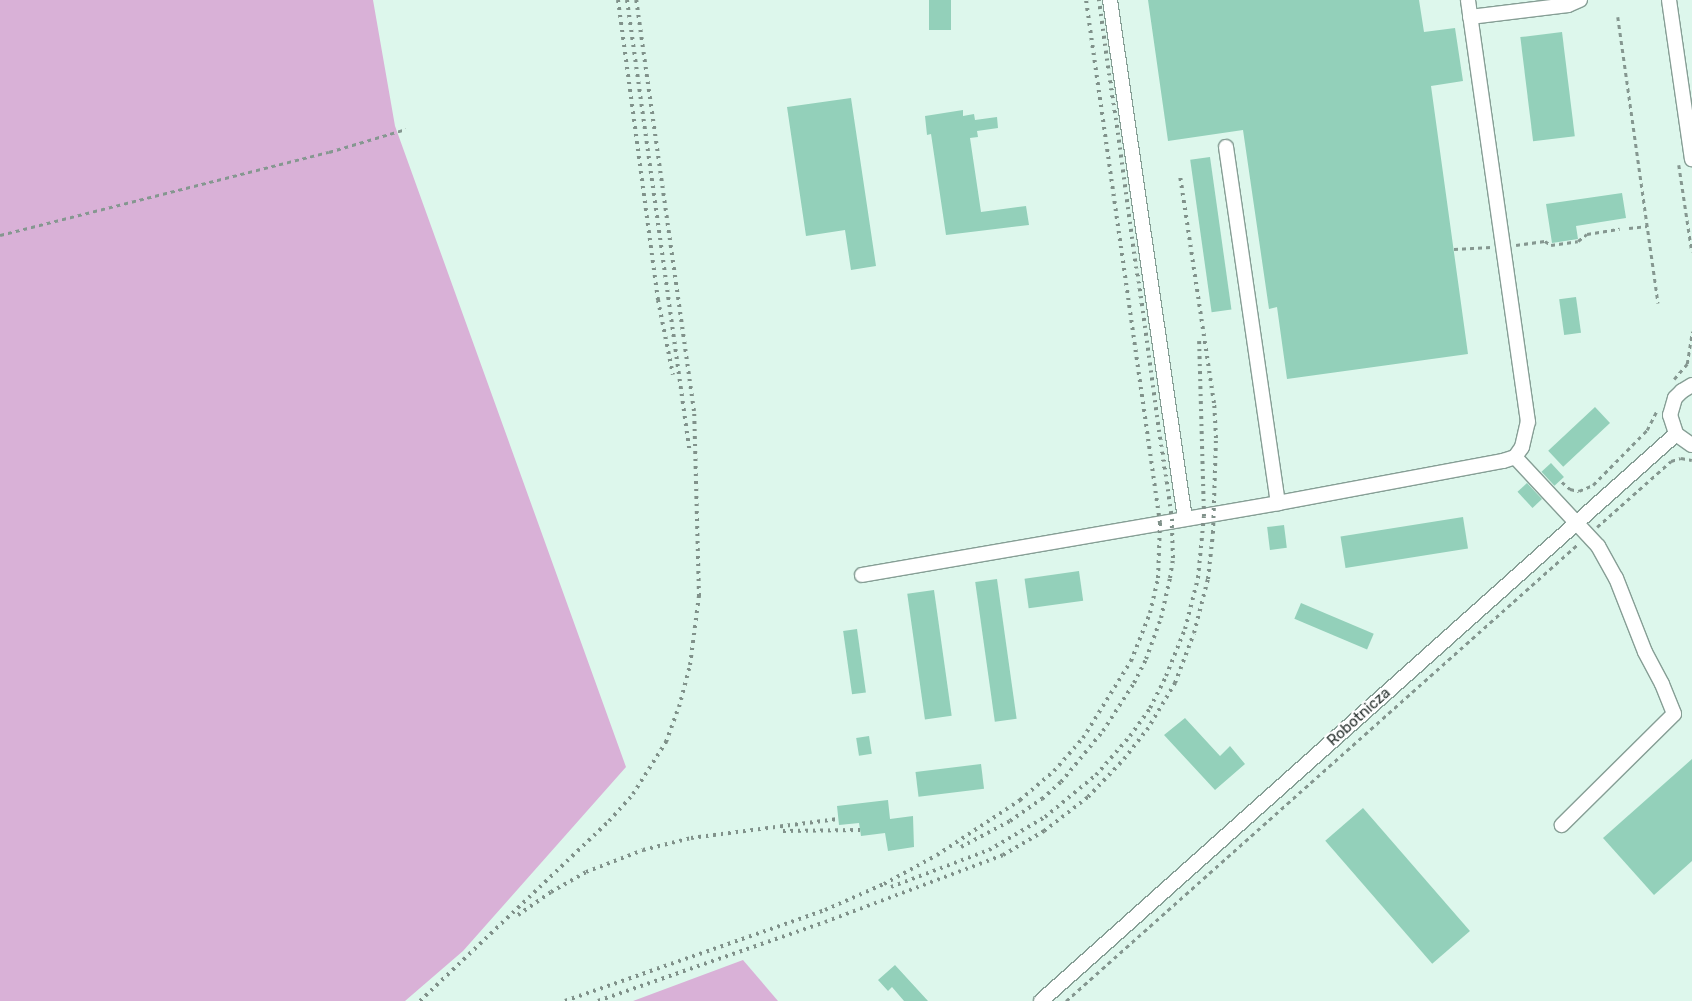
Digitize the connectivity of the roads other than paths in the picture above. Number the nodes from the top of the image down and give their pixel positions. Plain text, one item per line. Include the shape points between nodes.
1 (1110, 0) edge
2 (1468, 0) edge
3 (1580, 0) edge
4 (1669, 0) edge
5 (1470, 17) junction
6 (1226, 148) dead end
7 (1692, 159) edge
8 (1692, 385) edge
9 (1676, 434) junction
10 (1692, 445) edge
11 (1515, 457) junction
12 (1278, 503) junction
13 (1185, 519) junction
14 (1576, 522) junction
15 (862, 575) dead end
16 (1562, 826) dead end
17 (1041, 1001) edge

1 - 13 street
2 - 5 street
3 - 5 street via 1568,5
4 - 7 street
5 - 11 street via 1528,422 1522,447
6 - 12 street
8 - 9 street via 1682,391 1672,406 1671,422
9 - 10 street
9 - 14 street, Robotnicza
11 - 12 street
11 - 14 street
12 - 13 street
13 - 15 street
14 - 16 street via 1598,546 1616,578 1674,714
14 - 17 street, Robotnicza

